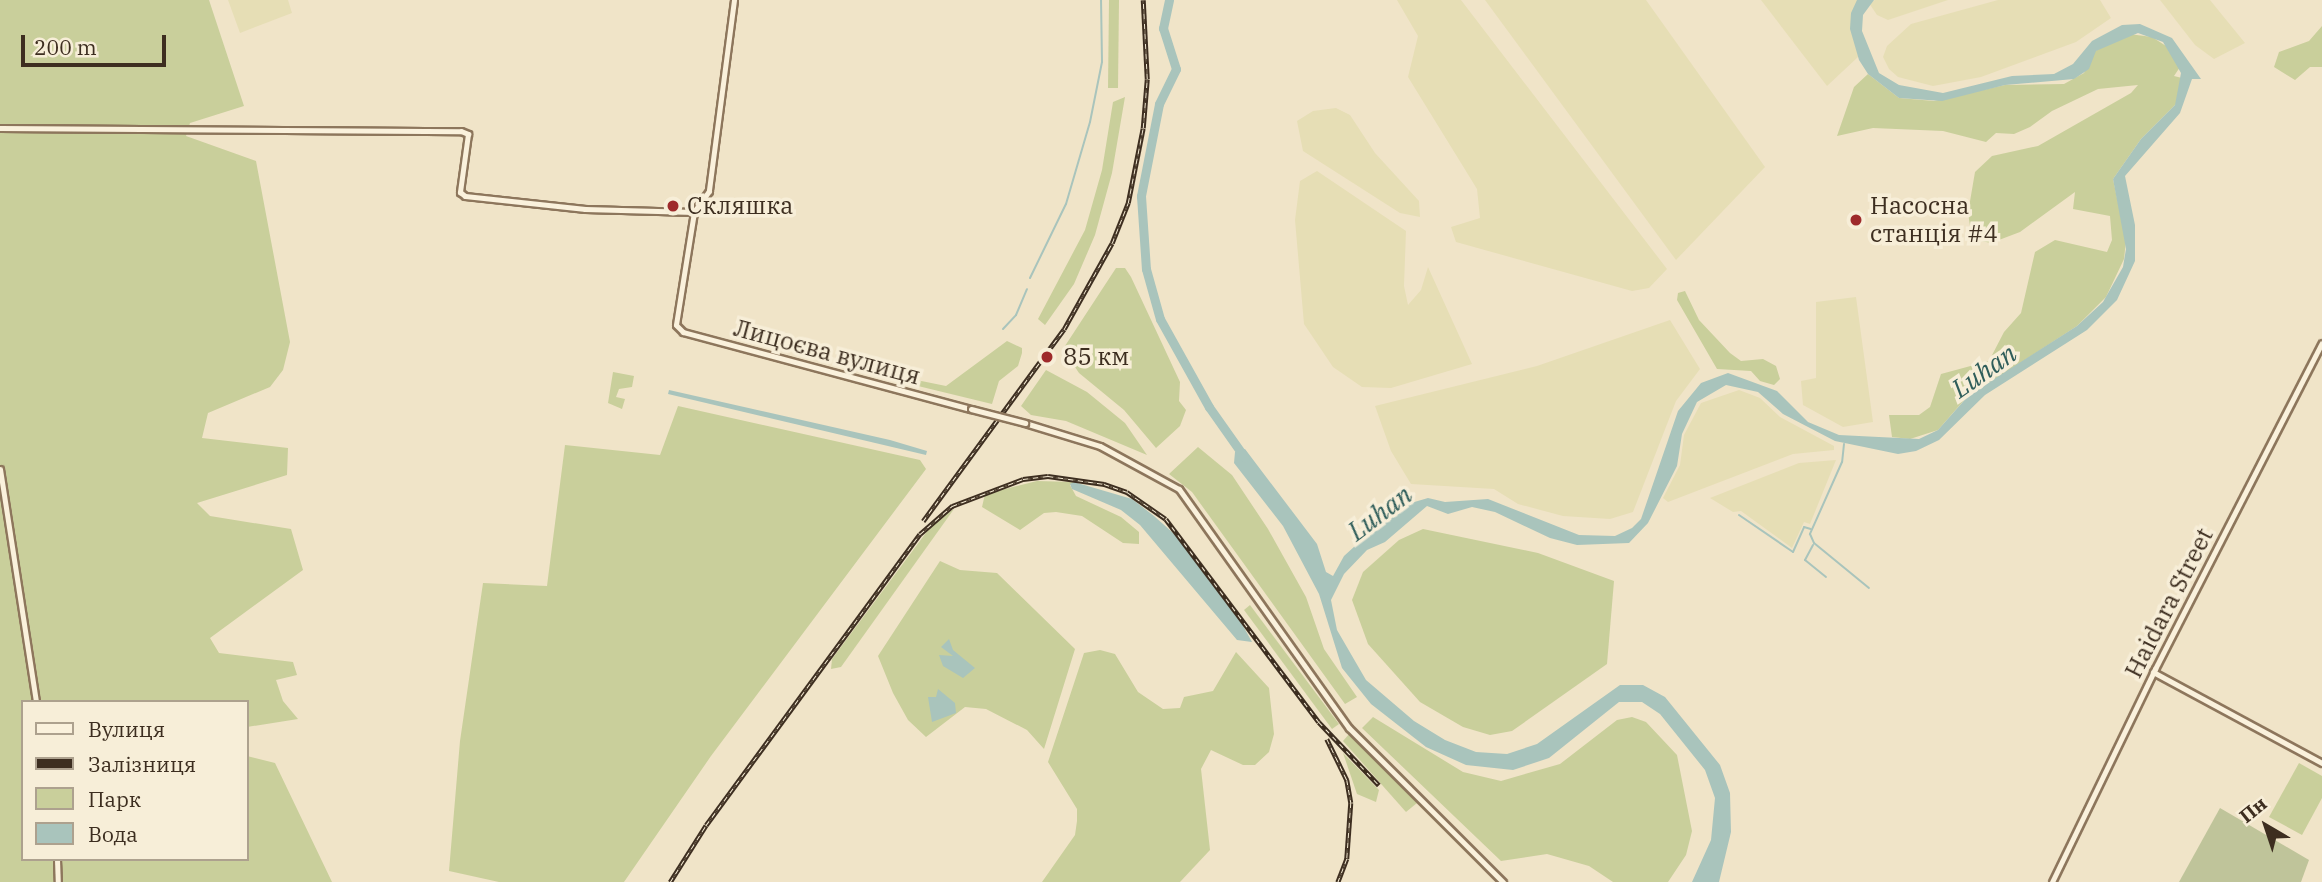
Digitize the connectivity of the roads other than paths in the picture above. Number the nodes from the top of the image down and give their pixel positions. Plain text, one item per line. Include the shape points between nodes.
1 (734, 0) edge
2 (0, 128) edge
3 (694, 212) junction
4 (2322, 343) edge
5 (0, 469) edge
6 (2153, 672) junction
7 (36, 700) edge
8 (2322, 763) edge
9 (57, 861) edge
10 (58, 882) edge
11 (1503, 882) edge
12 (2052, 882) edge

1 - 3 street via 709,191
2 - 3 street via 468,134 460,192 584,209
3 - 11 street, Лицоєва вулиця, bridge via 676,325 683,332 1100,446 1179,489 1349,727
4 - 6 street, Haidara Street
5 - 7 street
6 - 8 street
6 - 12 street, Haidara Street
9 - 10 street

